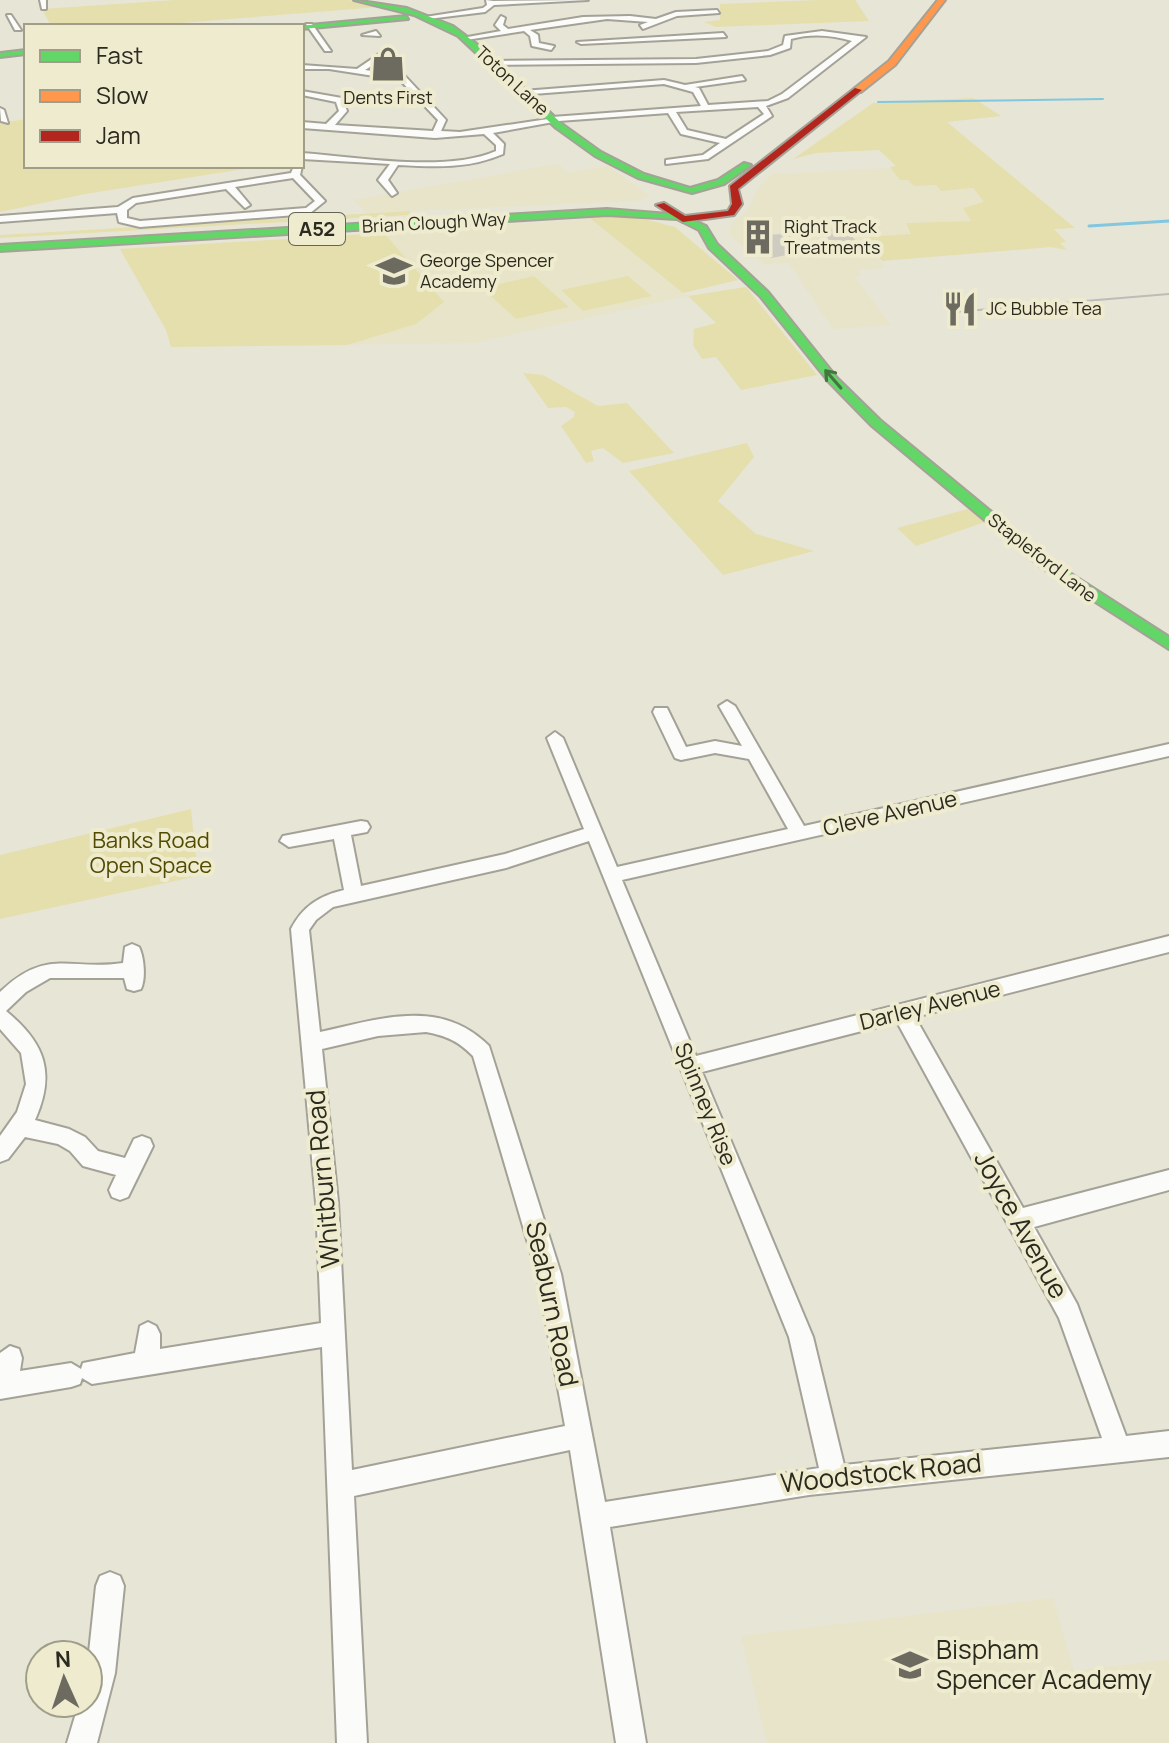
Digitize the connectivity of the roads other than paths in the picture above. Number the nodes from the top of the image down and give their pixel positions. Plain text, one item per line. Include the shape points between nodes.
1 (357, 0) edge
2 (585, 0) edge
3 (931, 0) edge
4 (942, 0) edge
5 (549, 1) edge
6 (489, 2) edge
7 (717, 12) dead end
8 (5, 16) edge
9 (427, 16) junction
10 (481, 20) dead end
11 (565, 21) junction
12 (654, 21) junction
13 (306, 27) edge
14 (18, 28) dead end
15 (584, 29) dead end
16 (527, 31) junction
17 (508, 33) junction
18 (725, 36) dead end
19 (466, 38) junction
20 (644, 39) junction
21 (586, 41) dead end
22 (551, 48) dead end
23 (328, 49) dead end
24 (24, 52) edge
25 (388, 52) dead end
26 (0, 55) edge
27 (492, 63) junction
28 (304, 67) edge
29 (359, 71) junction
30 (742, 78) dead end
31 (688, 86) junction
32 (304, 93) edge
33 (523, 93) junction
34 (761, 105) junction
35 (706, 108) junction
36 (0, 110) edge
37 (670, 110) junction
38 (553, 120) junction
39 (5, 121) dead end
40 (304, 125) edge
41 (328, 127) junction
42 (487, 132) junction
43 (435, 135) junction
44 (727, 142) junction
45 (669, 162) dead end
46 (304, 163) edge
47 (395, 163) junction
48 (284, 168) edge
49 (304, 168) edge
50 (228, 185) junction
51 (690, 190) junction
52 (392, 193) dead end
53 (240, 203) dead end
54 (666, 206) junction
55 (732, 206) junction
56 (121, 210) junction
57 (0, 219) edge
58 (715, 232) junction
59 (0, 242) edge
60 (0, 248) edge
61 (1169, 644) edge
62 (661, 712) dead end
63 (737, 713) dead end
64 (555, 738) dead end
65 (1169, 750) edge
66 (754, 754) junction
67 (361, 827) dead end
68 (341, 831) junction
69 (593, 833) junction
70 (799, 833) junction
71 (289, 841) dead end
72 (612, 875) junction
73 (354, 895) junction
74 (1169, 944) edge
75 (133, 968) dead end
76 (0, 1005) edge
77 (902, 1012) junction
78 (0, 1017) edge
79 (311, 1043) junction
80 (691, 1066) junction
81 (23, 1127) junction
82 (142, 1146) dead end
83 (0, 1152) edge
84 (131, 1169) junction
85 (1169, 1180) edge
86 (120, 1190) dead end
87 (1019, 1220) junction
88 (333, 1333) junction
89 (148, 1334) dead end
90 (10, 1358) dead end
91 (147, 1364) junction
92 (3, 1387) edge
93 (580, 1435) junction
94 (1168, 1446) edge
95 (1118, 1448) junction
96 (834, 1477) junction
97 (340, 1486) junction
98 (595, 1517) junction
99 (110, 1586) dead end
100 (82, 1743) edge
101 (352, 1743) edge
102 (631, 1743) edge

1 - 9 main road, Toton Lane
2 - 5 street
3 - 51 main road via 908,32 850,89 728,178
4 - 55 main road via 892,63 733,188
5 - 6 street
6 - 9 street via 485,10
7 - 12 street via 680,13
8 - 14 street
9 - 13 main road via 364,28
9 - 19 main road, Toton Lane
10 - 17 street via 500,19
11 - 12 street via 612,16
11 - 15 street
11 - 16 street
12 - 20 street via 641,28
13 - 23 street
16 - 17 street
16 - 22 street via 534,35 534,48
17 - 19 street
18 - 20 street
19 - 27 main road, Toton Lane
20 - 21 street
24 - 26 main road
25 - 29 street
27 - 33 main road, Toton Lane
27 - 34 street via 684,64 764,56 783,50 789,37 835,33 857,40 779,101
28 - 29 street
29 - 43 street via 406,80 442,120
30 - 31 street
31 - 33 street via 661,82
31 - 35 street
32 - 41 street via 339,100 343,111
33 - 38 main road, Toton Lane
34 - 35 street
34 - 44 street via 769,114
35 - 37 street
36 - 39 street
37 - 38 street
37 - 44 street via 684,132
38 - 42 street
38 - 54 main road, Toton Lane
40 - 41 street
41 - 43 street
42 - 43 street
42 - 47 street via 501,149 487,159 447,165
44 - 45 street via 703,160
46 - 47 street
47 - 52 street via 383,180
48 - 50 street
49 - 56 street via 320,201 313,210 123,222
50 - 53 street
50 - 56 street via 137,200
51 - 54 main road
51 - 55 main road via 713,191
54 - 58 main road, Toton Lane via 682,224
54 - 58 main road via 698,206
54 - 59 main road, Brian Clough Way / A52
54 - 60 main road, Brian Clough Way / A52
55 - 58 main road
56 - 57 street
58 - 61 main road, Stapleford Lane via 833,380 1046,564
62 - 66 street via 681,754 715,747
63 - 66 street
64 - 69 street, Spinney Rise
65 - 70 street, Cleve Avenue
66 - 70 street
67 - 68 street
68 - 71 street
68 - 73 street
69 - 72 street, Spinney Rise
69 - 73 street, Whitburn Road via 506,861
70 - 72 street, Cleve Avenue
72 - 80 street, Spinney Rise
73 - 79 street, Whitburn Road via 316,907 300,929
74 - 77 street, Darley Avenue
75 - 76 street via 97,975 44,969
77 - 80 street, Darley Avenue
77 - 87 street, Joyce Avenue
78 - 81 street via 25,1046 38,1088
79 - 88 street, Whitburn Road
79 - 93 street, Seaburn Road via 433,1023 463,1031 482,1052 549,1274
80 - 96 street, Spinney Rise via 801,1337
81 - 83 street
81 - 84 street via 72,1138 91,1159
82 - 84 street
84 - 86 street
85 - 87 street
87 - 95 street, Joyce Avenue via 1069,1312
88 - 91 street
88 - 97 street, Whitburn Road
89 - 91 street
90 - 92 street
91 - 92 street
93 - 97 street
93 - 98 street, Seaburn Road
94 - 95 street, Woodstock Road
95 - 96 street, Woodstock Road
96 - 98 street, Woodstock Road via 730,1490
97 - 101 street, Whitburn Road
98 - 102 street, Seaburn Road
99 - 100 street via 101,1673

